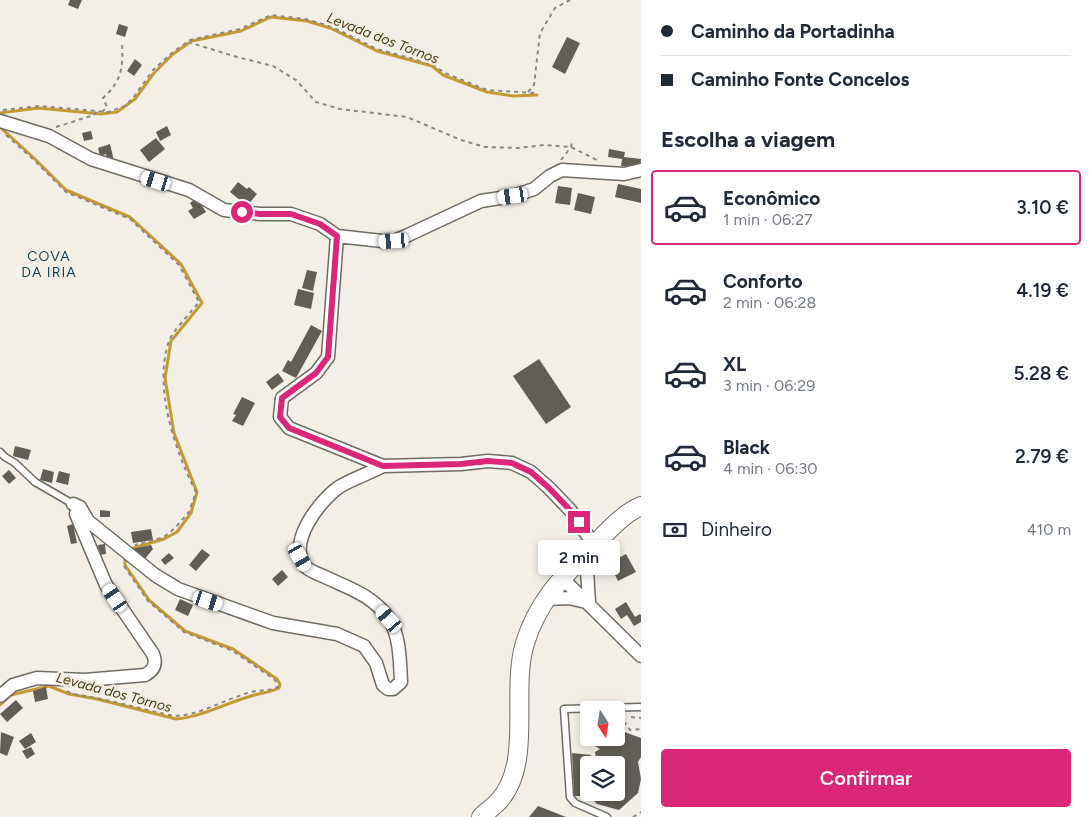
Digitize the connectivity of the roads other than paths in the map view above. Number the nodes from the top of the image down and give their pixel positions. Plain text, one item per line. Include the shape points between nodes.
1 (0, 122) edge
2 (641, 170) edge
3 (337, 236) junction
4 (0, 452) edge
5 (383, 466) junction
6 (73, 504) junction
7 (641, 506) edge
8 (591, 548) junction
9 (562, 578) junction
10 (546, 599) junction
11 (589, 603) junction
12 (641, 656) edge
13 (0, 696) edge
14 (641, 707) edge
15 (481, 817) edge
16 (607, 817) edge

1 - 3 street via 49,136 91,159 189,190 224,210 291,214 320,224
2 - 3 street via 624,174 562,170 534,189 481,201 394,241
3 - 5 street via 328,357 316,373 282,398 280,417 289,428
4 - 6 lane via 16,462 35,482
5 - 6 street via 340,487 324,499 300,541 300,557 307,568 370,598 389,619 396,636 400,674 400,682 393,689 382,685 376,663 364,646 338,634 273,623 178,589 155,575 88,521 80,507
5 - 8 street via 488,461 512,463 531,472 571,511
6 - 13 street via 72,510 79,518 106,584 153,654 155,665 145,675 85,680 37,678 13,686
7 - 8 main road via 624,517
8 - 9 main road
8 - 11 street via 587,570
9 - 10 main road
9 - 11 street
10 - 11 street via 577,599
10 - 15 main road via 534,617 520,664 518,753 513,776 498,801
11 - 12 street
14 - 16 lane via 564,709 572,800

